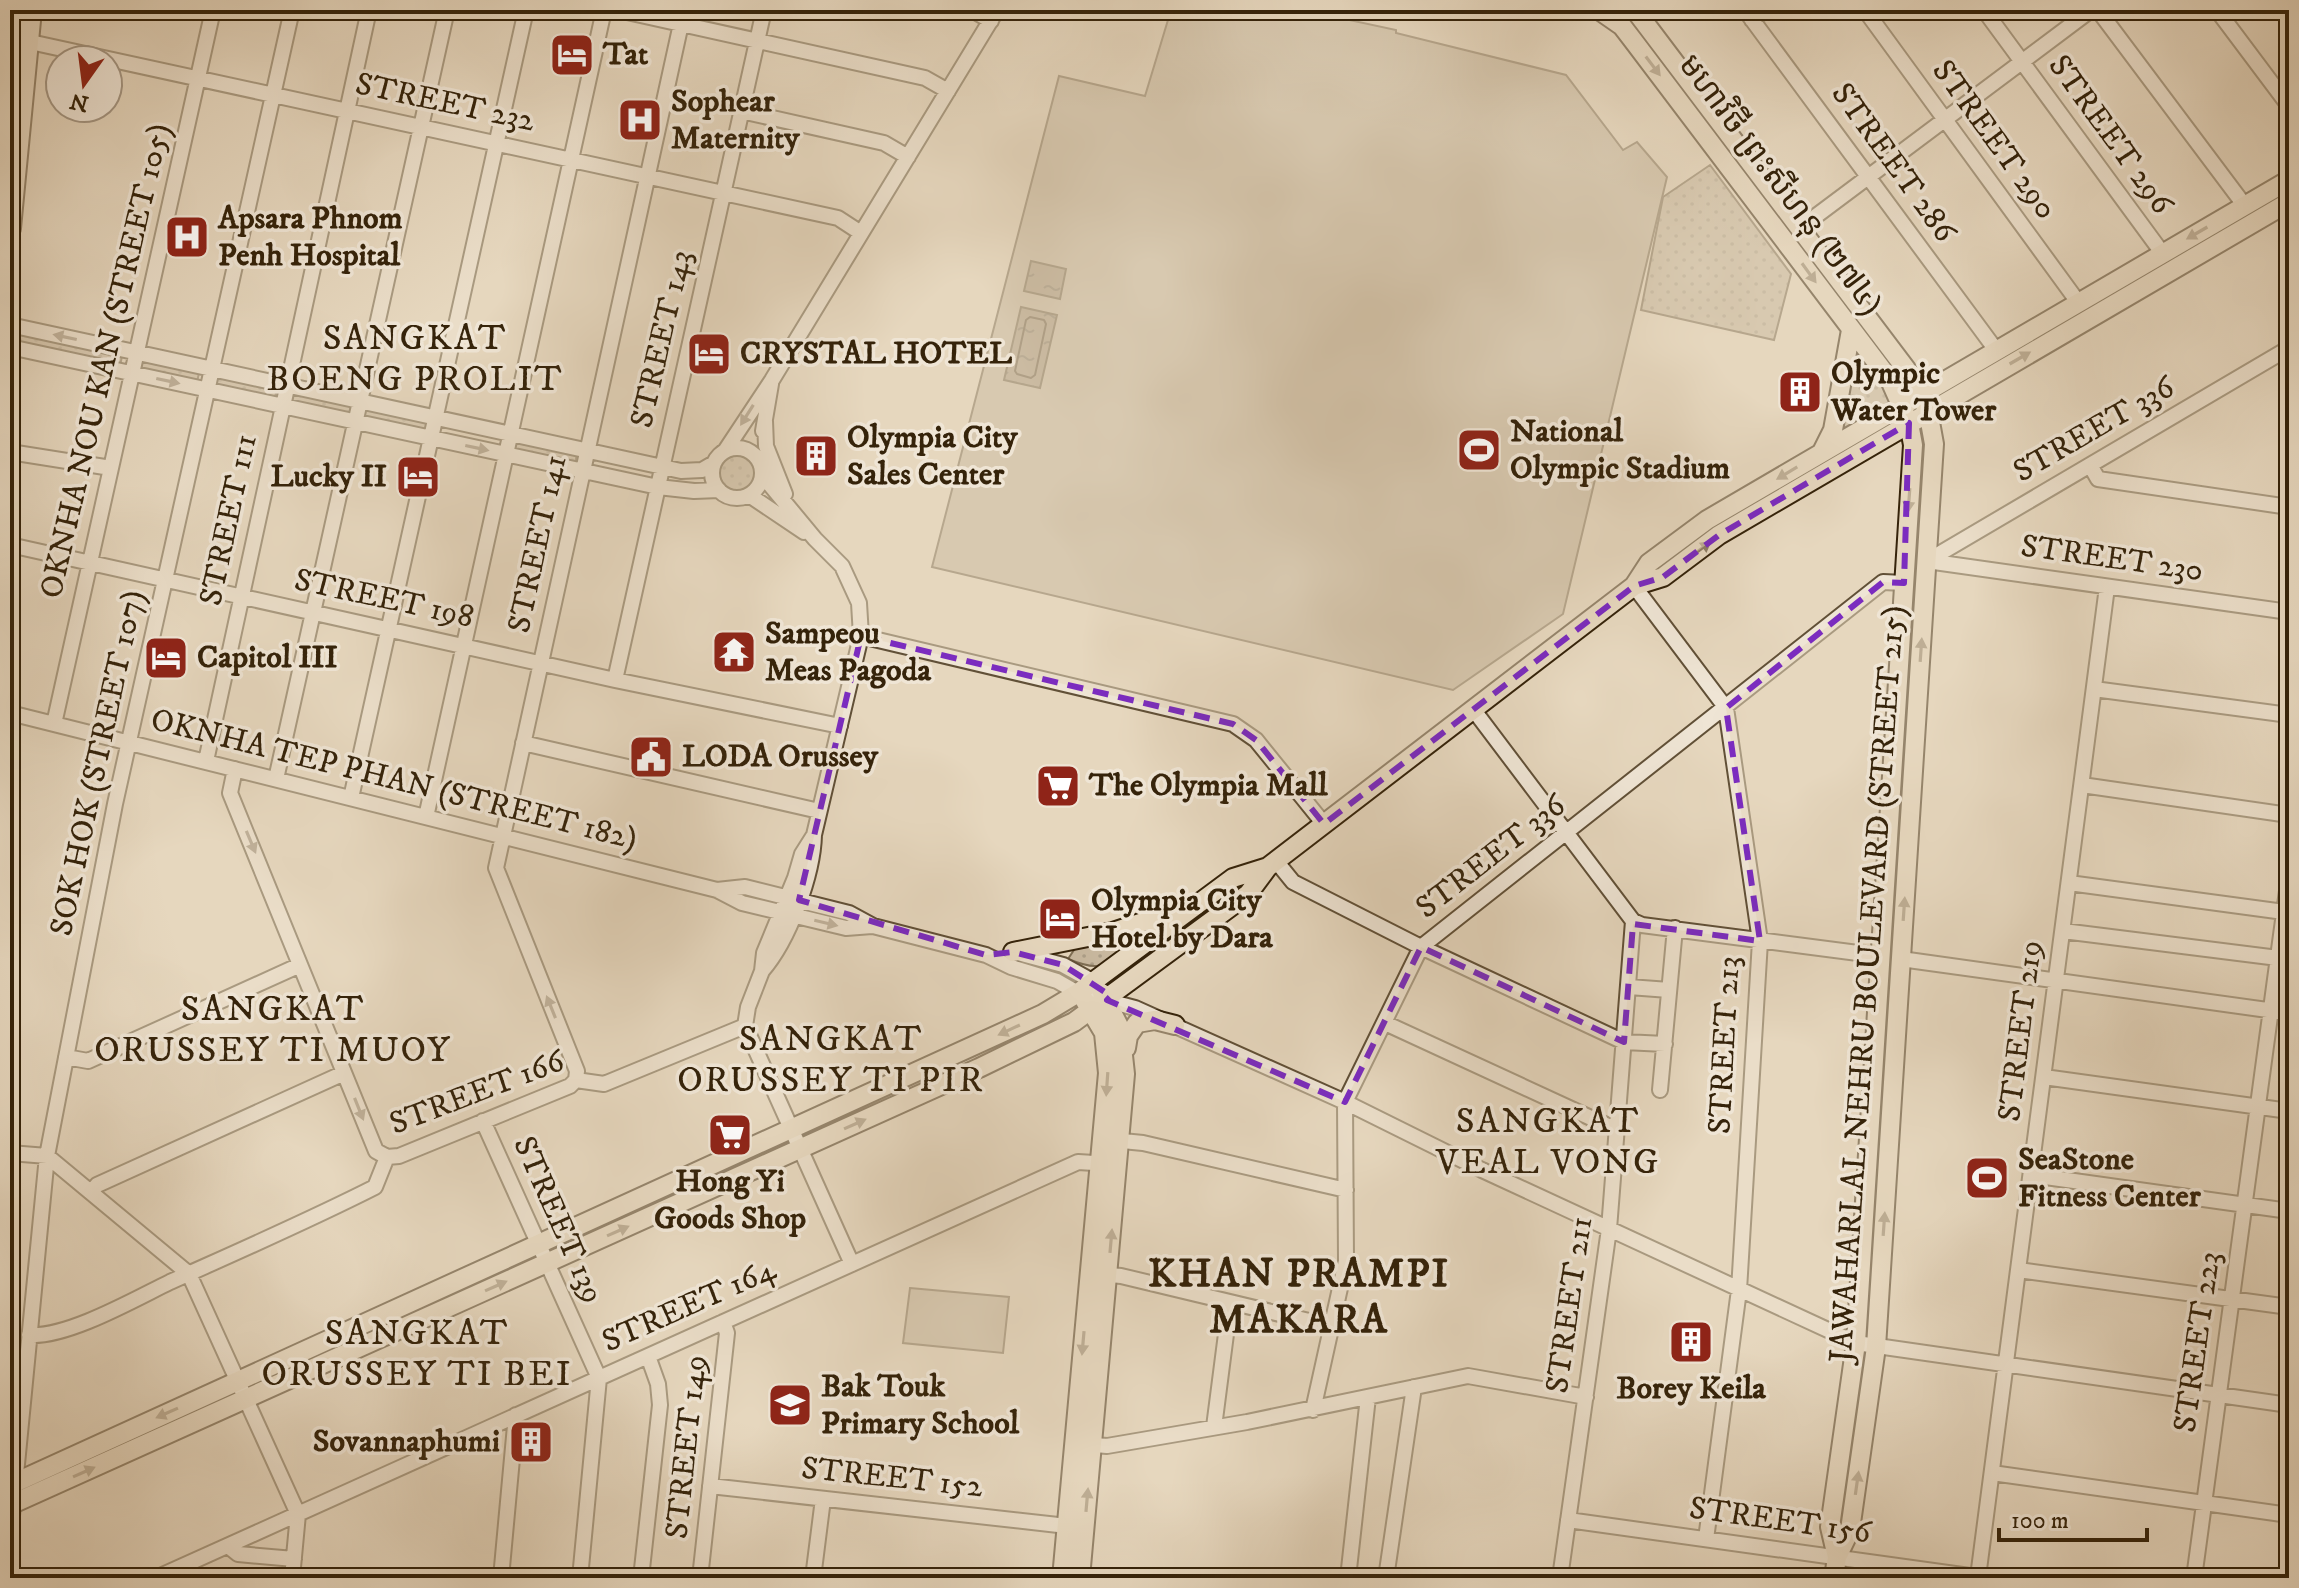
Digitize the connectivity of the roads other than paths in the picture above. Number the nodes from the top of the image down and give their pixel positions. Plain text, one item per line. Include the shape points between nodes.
1 (15, 10) edge
2 (31, 10) edge
3 (213, 10) edge
4 (292, 10) edge
5 (369, 10) edge
6 (447, 10) edge
7 (526, 10) edge
8 (604, 10) edge
9 (618, 10) edge
10 (764, 10) edge
11 (972, 10) edge
12 (1635, 10) edge
13 (1765, 10) edge
14 (1865, 10) edge
15 (1984, 10) edge
16 (2091, 10) edge
17 (2098, 10) edge
18 (2217, 10) edge
19 (1607, 12) edge
20 (1748, 15) edge
21 (994, 16) edge
22 (683, 17) edge
23 (757, 41) junction
24 (17, 46) edge
25 (2022, 62) junction
26 (198, 78) junction
27 (948, 91) junction
28 (273, 94) junction
29 (2289, 106) edge
30 (346, 110) junction
31 (741, 111) junction
32 (1945, 120) junction
33 (421, 126) junction
34 (496, 143) junction
35 (908, 157) junction
36 (571, 159) junction
37 (648, 176) junction
38 (1868, 177) junction
39 (2289, 180) edge
40 (723, 192) junction
41 (2289, 202) edge
42 (2245, 206) junction
43 (10, 228) edge
44 (1800, 228) junction
45 (861, 233) junction
46 (2163, 254) junction
47 (2078, 302) junction
48 (10, 325) edge
49 (1851, 330) junction
50 (10, 347) edge
51 (2289, 348) edge
52 (1996, 350) junction
53 (137, 353) junction
54 (212, 369) junction
55 (132, 373) junction
56 (772, 380) junction
57 (287, 385) junction
58 (208, 390) junction
59 (360, 401) junction
60 (1924, 403) junction
61 (1902, 405) junction
62 (282, 406) junction
63 (436, 418) junction
64 (765, 421) junction
65 (356, 422) junction
66 (1909, 423) junction
67 (511, 434) junction
68 (431, 438) junction
69 (586, 451) junction
70 (725, 451) junction
71 (10, 452) edge
72 (1822, 452) junction
73 (506, 454) junction
74 (755, 456) junction
75 (714, 463) junction
76 (2090, 465) junction
77 (662, 467) junction
78 (111, 468) junction
79 (582, 471) junction
80 (762, 475) junction
81 (658, 487) junction
82 (719, 490) junction
83 (749, 495) junction
84 (2289, 507) edge
85 (799, 519) junction
86 (815, 539) junction
87 (10, 545) edge
88 (1927, 561) junction
89 (90, 563) junction
90 (165, 580) junction
91 (1904, 583) junction
92 (1634, 586) junction
93 (2107, 587) junction
94 (242, 596) junction
95 (313, 612) junction
96 (2289, 612) edge
97 (389, 629) junction
98 (861, 636) junction
99 (464, 646) junction
100 (541, 663) junction
101 (615, 680) junction
102 (2094, 689) junction
103 (1726, 708) junction
104 (1473, 709) junction
105 (10, 713) edge
106 (2289, 715) edge
107 (54, 724) junction
108 (840, 726) junction
109 (129, 742) junction
110 (523, 743) junction
111 (206, 761) junction
112 (235, 769) junction
113 (276, 779) junction
114 (2082, 785) junction
115 (351, 798) junction
116 (819, 811) junction
117 (2289, 815) edge
118 (426, 817) junction
119 (1324, 824) junction
120 (1568, 833) junction
121 (503, 836) junction
122 (1272, 864) junction
123 (2289, 876) edge
124 (2069, 883) junction
125 (717, 890) junction
126 (793, 899) junction
127 (1201, 901) junction
128 (2284, 912) junction
129 (786, 914) junction
130 (1633, 921) junction
131 (873, 926) junction
132 (1675, 928) junction
133 (2063, 931) junction
134 (1760, 941) junction
135 (1421, 947) junction
136 (1013, 952) junction
137 (986, 955) junction
138 (1881, 956) junction
139 (2278, 958) junction
140 (1901, 959) junction
141 (300, 965) junction
142 (2056, 980) junction
143 (1085, 987) junction
144 (1629, 987) junction
145 (1669, 990) junction
146 (1100, 1005) junction
147 (2271, 1010) junction
148 (2289, 1013) edge
149 (1385, 1023) junction
150 (1175, 1025) junction
151 (745, 1026) junction
152 (1624, 1042) junction
153 (1665, 1044) junction
154 (970, 1048) junction
155 (66, 1057) junction
156 (1125, 1059) junction
157 (979, 1068) junction
158 (344, 1073) junction
159 (2044, 1077) junction
160 (576, 1080) junction
161 (1660, 1090) dead end
162 (1345, 1102) junction
163 (2258, 1106) junction
164 (2289, 1111) edge
165 (483, 1121) junction
166 (791, 1130) junction
167 (1617, 1130) junction
168 (1111, 1140) junction
169 (799, 1148) junction
170 (10, 1153) edge
171 (47, 1156) junction
172 (387, 1157) junction
173 (1109, 1164) junction
174 (2031, 1175) junction
175 (1346, 1190) junction
176 (91, 1192) junction
177 (2245, 1205) junction
178 (2289, 1211) edge
179 (1609, 1229) junction
180 (538, 1245) junction
181 (547, 1263) junction
182 (852, 1264) junction
183 (2018, 1270) junction
184 (189, 1274) junction
185 (1099, 1274) junction
186 (1739, 1290) junction
187 (2232, 1300) junction
188 (1230, 1303) junction
189 (2289, 1307) edge
190 (723, 1322) junction
191 (1330, 1326) junction
192 (29, 1335) junction
193 (1856, 1343) junction
194 (1876, 1347) junction
195 (648, 1356) junction
196 (2006, 1365) junction
197 (599, 1378) junction
198 (238, 1381) junction
199 (1414, 1387) junction
200 (2219, 1395) junction
201 (1368, 1397) junction
202 (1586, 1397) junction
203 (246, 1399) junction
204 (2289, 1405) edge
205 (1313, 1410) junction
206 (516, 1415) junction
207 (1214, 1427) junction
208 (1083, 1444) junction
209 (1992, 1473) junction
210 (13, 1484) edge
211 (710, 1486) junction
212 (823, 1499) junction
213 (2204, 1503) junction
214 (12, 1505) edge
215 (298, 1514) junction
216 (2289, 1515) edge
217 (1568, 1520) junction
218 (1067, 1526) junction
219 (10, 1536) edge
220 (1706, 1539) junction
221 (228, 1546) junction
222 (1837, 1557) junction
223 (294, 1559) junction
224 (1978, 1577) edge
225 (156, 1578) edge
226 (292, 1578) edge
227 (501, 1578) edge
228 (580, 1578) edge
229 (641, 1578) edge
230 (700, 1578) edge
231 (813, 1578) edge
232 (1062, 1578) edge
233 (1080, 1578) edge
234 (1348, 1578) edge
235 (1386, 1578) edge
236 (1560, 1578) edge
237 (1834, 1578) edge
238 (1984, 1578) edge
239 (2194, 1578) edge

1 - 24 highway
2 - 24 highway
3 - 26 street, OKNHA NOU KAN (STREET 105)
4 - 28 street, SOK HOK (STREET 107)
5 - 30 street, STREET 111
6 - 33 street
7 - 34 street
8 - 36 street
9 - 22 street
10 - 23 street, STREET 143
11 - 21 street
12 - 44 main road, មហាវិថី ព្រះសីហនុ (២៧៤)
13 - 20 street
14 - 32 street, STREET 290
15 - 25 street, STREET 296
16 - 25 street
17 - 42 street
18 - 29 street
19 -> 49 main road, មហាវិថី ព្រះសីហនុ (២៧៤)
20 - 38 street, STREET 286
21 - 27 street
22 - 23 street
22 - 37 street, STREET 141
23 - 27 street via 925,78
23 - 31 street, STREET 143
24 - 26 street, STREET 232
24 - 43 highway
25 - 32 street
25 - 46 street, STREET 296
26 - 28 street, STREET 232
26 - 53 street, OKNHA NOU KAN (STREET 105)
27 - 35 street
28 - 30 street, STREET 232
28 - 54 street, SOK HOK (STREET 107)
30 - 33 street, STREET 232
30 - 57 street, STREET 111
31 - 35 street via 884,143
31 - 40 street, STREET 143
32 - 38 street
32 - 47 street, STREET 290
33 - 34 street, STREET 232
33 - 59 street
34 - 36 street, STREET 232
34 - 63 street
35 - 45 street
36 - 37 street, STREET 232
36 - 67 street
37 - 40 street, STREET 232
37 - 69 street, STREET 141
38 - 44 street
38 - 52 street, STREET 286
39 - 42 main road
40 - 45 street, STREET 232 via 838,218
40 - 77 street, STREET 143
60 -> 41 main road
42 -> 46 main road
44 - 60 main road, មហាវិថី ព្រះសីហនុ (២៧៤) via 1906,369
45 - 56 street
46 - 47 main road
47 - 52 main road
53 -> 48 street
49 - 61 main road, មហាវិថី ព្រះសីហនុ (២៧៤) via 1890,380
49 - 72 main road via 1833,430
50 - 55 street
51 - 76 street, STREET 336
52 - 60 main road
53 - 54 street
53 - 55 street, OKNHA NOU KAN (STREET 105)
54 - 57 street
54 - 58 street, SOK HOK (STREET 107)
55 -> 58 street
55 - 78 street, OKNHA NOU KAN (STREET 105)
56 - 64 street
56 -> 70 street
57 - 59 street
57 - 62 street, STREET 111
58 - 62 street
58 - 90 street, SOK HOK (STREET 107)
59 - 63 street
59 - 65 street
60 - 61 main road
60 - 66 main road
60 - 88 main road, JAWAHARLAL NEHRU BOULEVARD (STREET 215) via 1934,444
61 - 66 main road, មហាវិថី ព្រះសីហនុ (២៧៤)
61 - 72 main road
62 - 65 street
62 - 94 street, STREET 111
63 - 67 street
63 - 68 street
64 - 74 street
64 - 85 street via 775,473
65 - 68 street
65 - 95 street
66 -> 91 main road, JAWAHARLAL NEHRU BOULEVARD (STREET 215) via 1913,445
92 -> 66 main road via 1663,577 1719,535
67 - 69 street
67 - 73 street
68 -> 73 street
68 - 97 street
69 - 77 street
69 - 79 street, STREET 141
70 - 74 street via 741,448
70 - 75 street
71 - 78 street
72 -> 92 main road via 1707,520 1649,563
73 - 79 street
73 - 99 street
74 - 80 street
75 - 77 street via 692,472
75 - 82 street via 713,480
76 - 84 street via 2098,479
76 - 88 street, STREET 336
77 - 81 street, STREET 143
78 - 89 street, OKNHA NOU KAN (STREET 105)
79 - 81 street
79 - 100 street, STREET 141
80 - 83 street
80 - 85 street
81 - 82 street
81 - 101 street, STREET 143
82 - 83 street via 730,497
83 - 86 street
85 - 86 street
86 - 98 street via 842,566 852,585
87 - 89 street, STREET 198
88 - 93 street, STREET 230
140 -> 88 main road, JAWAHARLAL NEHRU BOULEVARD (STREET 215)
89 - 90 street, STREET 198
89 - 107 street, OKNHA NOU KAN (STREET 105)
90 - 94 street, STREET 198
90 - 109 street, SOK HOK (STREET 107)
91 - 103 street, STREET 336 via 1883,582
91 - 138 main road, JAWAHARLAL NEHRU BOULEVARD (STREET 215)
92 - 103 street, STREET 213
92 - 104 main road
93 - 96 street, STREET 230
93 - 102 street, STREET 219
94 - 95 street, STREET 198
94 - 111 street, STREET 111
95 - 97 street, STREET 198
95 - 113 street
97 - 99 street, STREET 198
97 - 115 street
98 - 108 street
98 - 119 street via 1233,724 1256,740
99 - 100 street, STREET 198
99 - 118 street
100 - 101 street, STREET 198
100 - 110 street, STREET 141
101 - 108 street, STREET 198
102 - 106 street
102 - 114 street, STREET 219
103 - 120 street, STREET 336
103 - 134 street, STREET 213
104 - 119 main road
104 - 120 street
105 - 107 street, OKNHA TEP PHAN (STREET 182)
107 - 109 street, OKNHA TEP PHAN (STREET 182)
108 - 116 street
109 - 111 street, OKNHA TEP PHAN (STREET 182)
109 - 155 street, SOK HOK (STREET 107)
110 - 116 street
110 - 121 street, STREET 141
111 - 112 street, OKNHA TEP PHAN (STREET 182)
112 - 113 street, OKNHA TEP PHAN (STREET 182)
112 -> 141 street via 230,793
113 - 115 street, OKNHA TEP PHAN (STREET 182)
114 - 117 street
114 - 124 street, STREET 219
115 - 118 street, OKNHA TEP PHAN (STREET 182)
116 - 126 street via 813,857
118 - 121 street, OKNHA TEP PHAN (STREET 182)
119 - 122 main road
120 - 130 street
120 - 135 street, STREET 336
121 - 125 street, OKNHA TEP PHAN (STREET 182)
160 -> 121 street, STREET 141 via 577,1071 496,868
122 - 127 main road via 1233,878
122 - 135 street via 1293,882
122 - 146 main road via 1248,894
123 - 128 street, STREET 223
124 - 128 street
124 - 133 street, STREET 219
125 - 126 street, OKNHA TEP PHAN (STREET 182) via 745,887
125 - 129 street, OKNHA TEP PHAN (STREET 182) via 742,903
126 - 129 street
126 - 131 street, OKNHA TEP PHAN (STREET 182) via 849,913
127 - 136 main road via 1113,932
127 - 143 main road
128 - 139 street, STREET 223
129 -> 131 street, OKNHA TEP PHAN (STREET 182) via 846,928
129 - 151 street via 764,953
130 - 132 street
130 - 144 street, STREET 211
131 - 137 street, OKNHA TEP PHAN (STREET 182)
132 - 134 street
132 - 145 street
133 - 139 street
133 - 142 street, STREET 219
134 - 138 street
134 - 186 street, STREET 213
135 - 149 street, STREET 336
135 - 152 street
136 - 137 street, OKNHA TEP PHAN (STREET 182)
136 - 143 street, OKNHA TEP PHAN (STREET 182) via 1063,965
137 - 143 street, OKNHA TEP PHAN (STREET 182)
138 - 193 main road, JAWAHARLAL NEHRU BOULEVARD (STREET 215)
139 - 147 street, STREET 223
140 - 142 street
194 -> 140 main road, JAWAHARLAL NEHRU BOULEVARD (STREET 215)
141 - 155 street via 88,1061
141 - 158 street
142 - 147 street
142 - 159 street, STREET 219
143 - 146 main road
143 -> 154 main road via 1043,1014
144 - 145 street
144 - 152 street, STREET 211
145 - 153 street
146 - 150 street
146 - 156 main road via 1120,1028
146 - 157 main road
146 -> 168 main road
147 - 148 street
147 - 163 street, STREET 223
149 - 162 street, STREET 336
149 - 167 street
150 - 156 main road via 1137,1023 1128,1036
150 - 162 street
151 - 160 street, STREET 166 via 604,1084
151 - 166 street
152 - 153 street
152 - 167 street, STREET 211
153 - 161 street
154 - 157 main road
154 - 166 main road
155 - 171 street, SOK HOK (STREET 107)
156 - 168 main road
169 -> 157 main road
158 -> 172 street via 376,1151
158 - 176 street
159 - 163 street
159 - 174 street, STREET 219
160 - 165 street, STREET 166
162 - 175 street, STREET 336
162 - 179 street
163 - 164 street
163 - 177 street, STREET 223
165 - 172 street, STREET 166
165 - 180 street, STREET 139
166 - 169 street
166 - 180 main road
167 - 179 street, STREET 211
168 - 173 main road
168 - 175 street
181 -> 169 main road
169 - 182 street
170 - 171 street
171 - 176 street
171 - 192 street, SOK HOK (STREET 107)
172 - 184 street, STREET 166 via 375,1187
173 - 182 street, STREET 164 via 1078,1162
173 - 185 main road
174 - 177 street
174 - 183 street, STREET 219
175 - 191 street, STREET 336 via 1346,1261
176 - 184 street
177 - 178 street
177 - 187 street, STREET 223
179 - 186 street
179 - 202 street, STREET 211
180 - 181 street, STREET 139
180 - 198 main road
181 - 197 street, STREET 139
203 -> 181 main road
182 - 190 street, STREET 164
183 - 187 street
183 - 196 street, STREET 219
184 - 192 street, STREET 166 via 45,1337
184 - 198 street
185 - 188 street
185 - 208 main road
186 - 193 street
186 - 220 street, STREET 213
187 - 189 street
187 - 200 street, STREET 223
188 - 191 street
188 - 207 street
190 - 195 street, STREET 164
190 - 211 street, STREET 149 via 727,1333
191 - 205 street, STREET 336
192 - 210 street, SOK HOK (STREET 107)
193 - 194 street
193 - 222 main road, JAWAHARLAL NEHRU BOULEVARD (STREET 215) via 1830,1527
194 - 196 street
222 -> 194 main road, JAWAHARLAL NEHRU BOULEVARD (STREET 215) via 1850,1530
195 - 197 street, STREET 164
195 - 229 street via 660,1405
196 - 200 street
196 - 209 street, STREET 219
197 - 206 street, STREET 164
197 - 228 street, STREET 139
198 - 203 street
198 -> 210 main road
199 - 201 street
199 - 202 street via 1468,1376
199 - 235 street
200 - 204 street
200 - 213 street, STREET 223
201 - 205 street
201 - 234 street
202 - 217 street, STREET 211
214 -> 203 main road
203 - 215 street
205 - 207 street
206 - 215 street, STREET 164
206 - 227 street
207 - 208 street via 1107,1446
208 - 218 main road
233 -> 208 main road
209 - 213 street
209 - 224 street, STREET 219
210 - 214 street, SOK HOK (STREET 107)
211 - 212 street, STREET 152
211 - 230 street, STREET 149
212 - 218 street, STREET 152
212 - 231 street
213 - 216 street
213 - 239 street, STREET 223
214 - 219 street, SOK HOK (STREET 107)
215 - 221 street, STREET 164
215 - 223 street
217 - 220 street, STREET 156
217 - 236 street, STREET 211
218 - 232 main road
220 - 222 street, STREET 156
221 - 223 street via 238,1554
221 - 225 street, STREET 164
222 - 224 street, STREET 156
222 - 237 main road, JAWAHARLAL NEHRU BOULEVARD (STREET 215)
223 - 226 street
224 - 238 street, STREET 156

